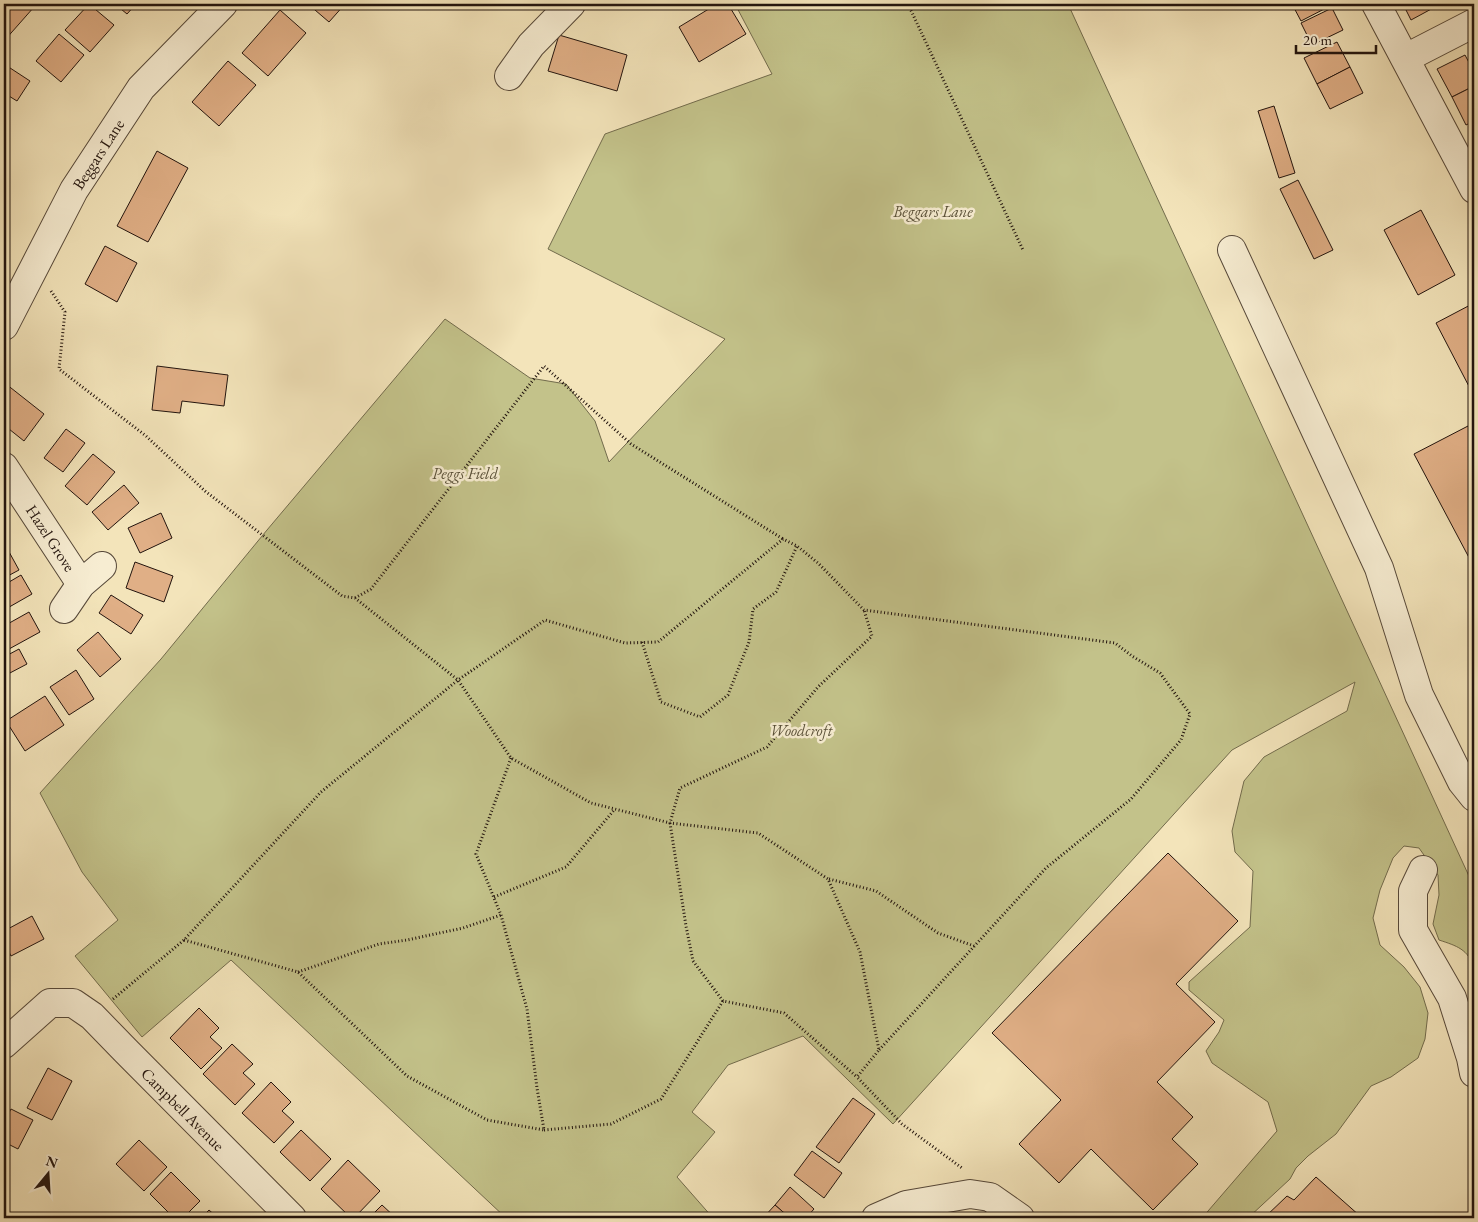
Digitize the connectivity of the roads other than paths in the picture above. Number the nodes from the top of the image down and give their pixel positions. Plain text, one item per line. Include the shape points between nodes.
1 (223, 4) edge
2 (571, 4) edge
3 (1376, 4) edge
4 (1474, 23) edge
5 (1406, 58) junction
6 (509, 76) dead end
7 (1474, 189) edge
8 (1232, 250) dead end
9 (4, 326) edge
10 (4, 467) edge
11 (102, 566) dead end
12 (81, 584) junction
13 (64, 609) dead end
14 (1474, 797) edge
15 (1422, 870) dead end
16 (4, 1044) edge
17 (1474, 1073) edge
18 (292, 1218) edge
19 (876, 1218) edge
20 (1020, 1218) edge

1 - 9 street, Beggars Lane via 141,88 74,190
2 - 6 street via 531,46
3 - 5 street
4 - 5 street
5 - 7 street
8 - 14 street via 1379,568 1419,695 1462,782
10 - 12 street, Hazel Grove
11 - 12 street, Hazel Grove
12 - 13 street, Hazel Grove
15 - 17 street via 1413,891 1414,930 1452,998
16 - 18 street, Campbell Avenue via 50,1004 83,1009
19 - 20 street via 906,1205 970,1194 990,1196

